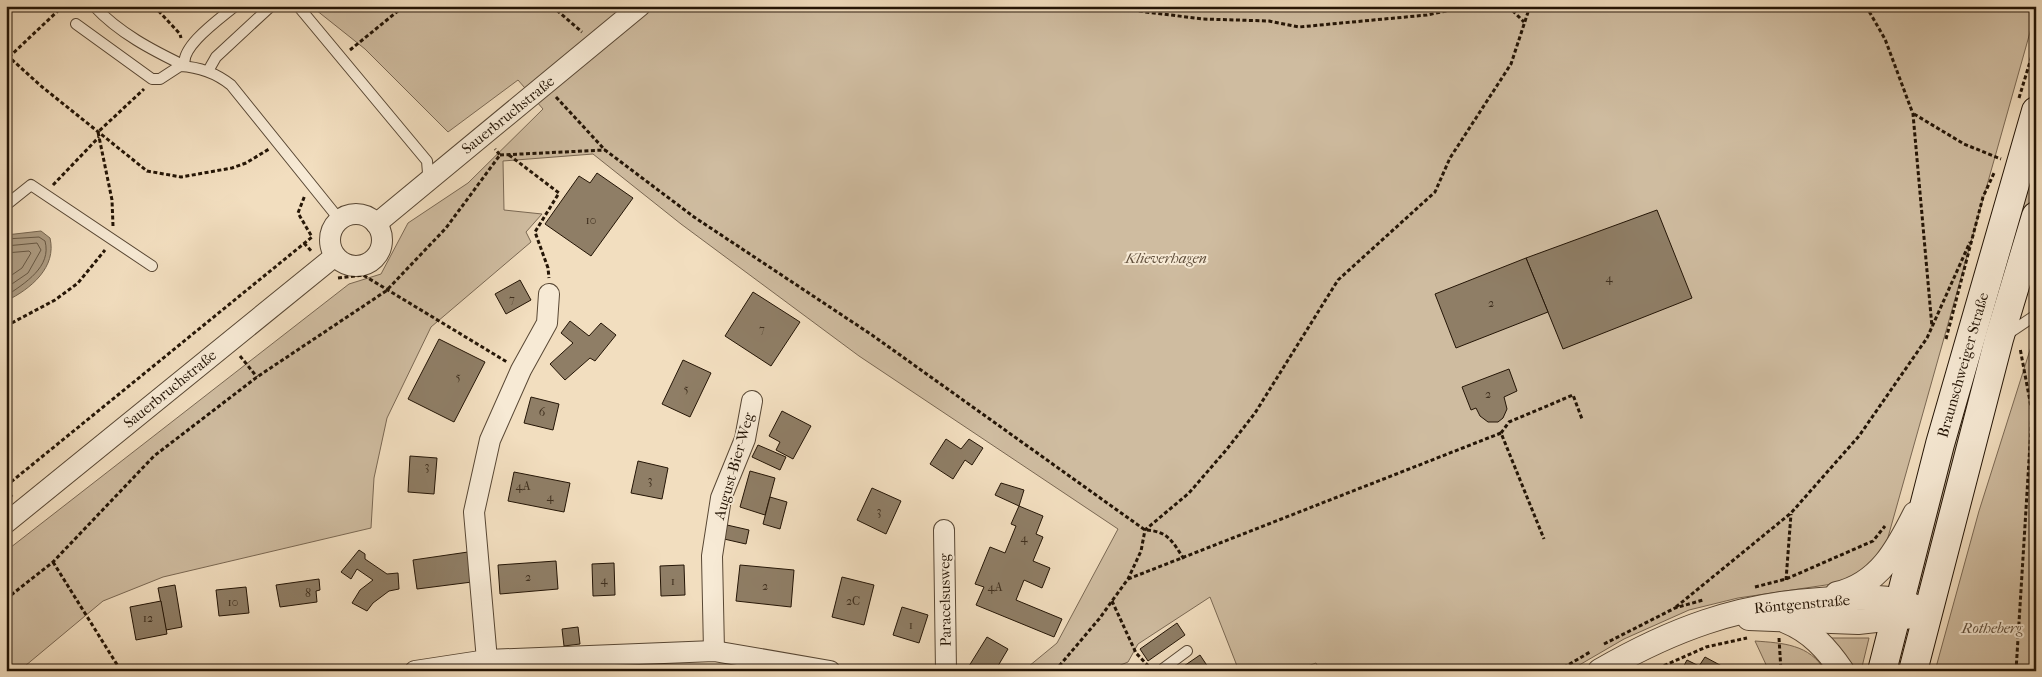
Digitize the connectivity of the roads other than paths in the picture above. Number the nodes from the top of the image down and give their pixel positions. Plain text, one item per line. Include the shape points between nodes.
1 (94, 6) edge
2 (235, 6) edge
3 (271, 6) edge
4 (298, 6) edge
5 (640, 6) edge
6 (76, 24) dead end
7 (185, 66) junction
8 (208, 71) junction
9 (2036, 111) edge
10 (423, 184) junction
11 (6, 205) edge
12 (2036, 216) edge
13 (339, 219) junction
14 (376, 224) junction
15 (335, 256) junction
16 (152, 266) dead end
17 (550, 294) road end
18 (2036, 315) edge
19 (2009, 343) junction
20 (752, 401) dead end
21 (1940, 444) junction
22 (6, 523) edge
23 (944, 530) dead end
24 (1897, 610) junction
25 (1928, 612) junction
26 (1782, 625) junction
27 (714, 651) junction
28 (1187, 651) dead end
29 (487, 660) junction
30 (415, 671) edge
31 (830, 671) edge
32 (946, 671) edge
33 (1167, 671) edge
34 (1600, 671) edge
35 (1842, 671) edge
36 (1882, 671) edge
37 (1914, 671) edge

1 - 7 lane via 131,38
2 - 7 lane via 189,48
3 - 8 lane via 216,57
4 - 10 lane via 427,161 428,173
5 - 10 street, Sauerbruchstraße
6 - 7 lane via 148,77 163,77 176,67
7 - 8 lane
8 - 13 lane via 231,85 273,146
9 - 21 main road, Braunschweiger Straße
10 - 14 street, Sauerbruchstraße
11 - 16 lane via 31,185
12 - 19 main road, Braunschweiger Straße
13 - 14 street via 359,214
13 - 15 street via 330,237 330,247
14 - 15 street via 382,243 372,261 352,266
15 - 22 street, Sauerbruchstraße
17 - 29 street via 547,323 520,370 490,440 474,512
18 - 19 lane
19 - 25 main road, Braunschweiger Straße
20 - 27 street, August-Bier-Weg via 745,439 721,498 712,556
21 - 24 main road, Braunschweiger Straße
21 - 26 street via 1915,514 1897,550 1885,565 1858,587 1840,593
23 - 32 street, Paracelsusweg
24 - 25 street, Röntgenstraße
24 - 26 street, Röntgenstraße via 1850,598
24 - 36 main road, Braunschweiger Straße
25 - 37 main road, Braunschweiger Straße
26 - 34 street, Röntgenstraße via 1743,618 1710,623 1676,632
26 - 35 street via 1810,633
27 - 29 street
27 - 31 street
28 - 33 lane via 1164,668
29 - 30 street

